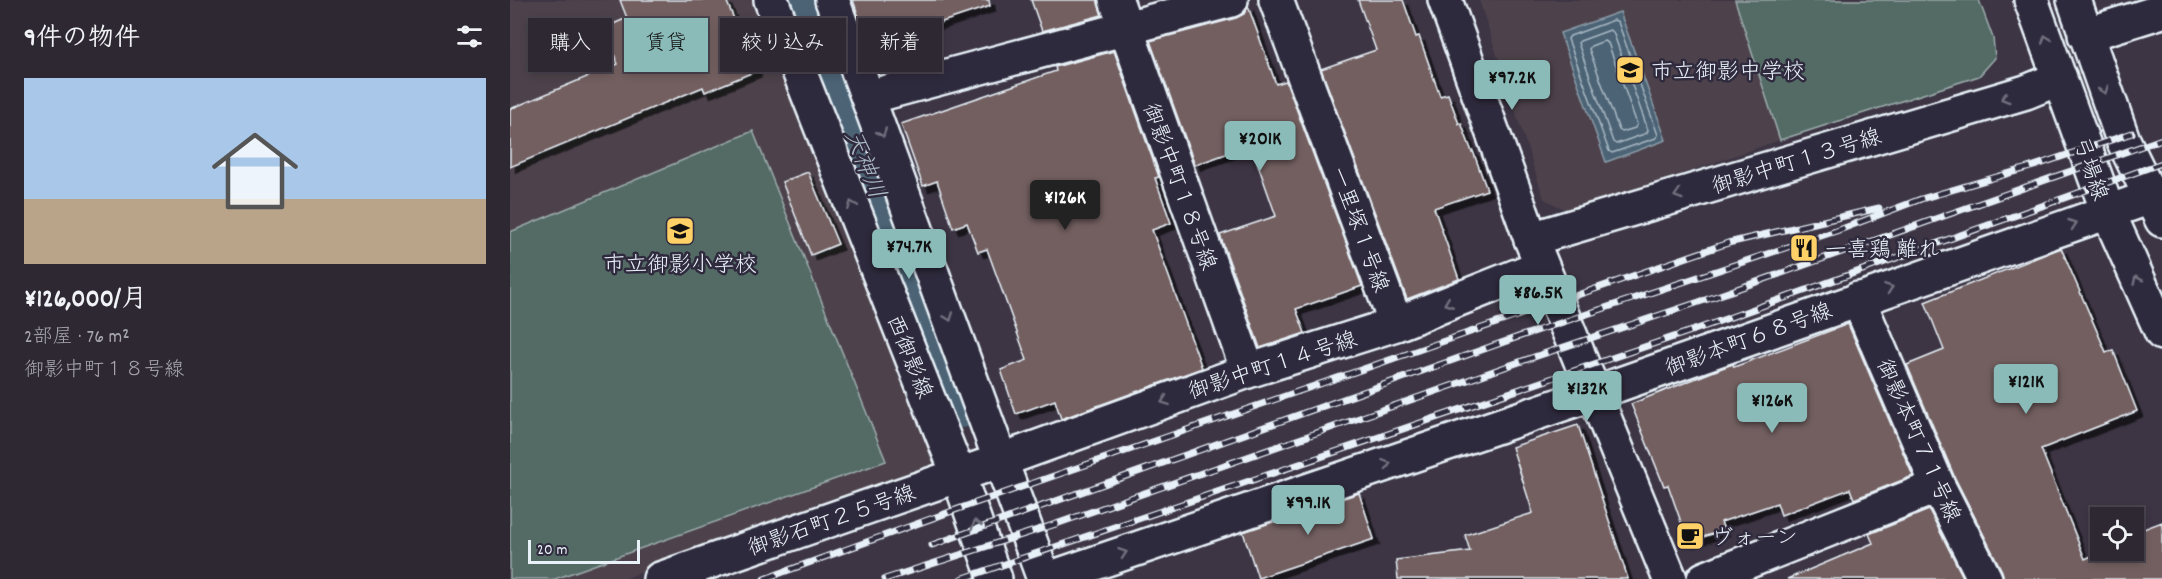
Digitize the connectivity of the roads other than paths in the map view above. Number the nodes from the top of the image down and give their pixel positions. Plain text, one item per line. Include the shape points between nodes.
1 (771, 0) edge
2 (832, 0) edge
3 (1231, 0) edge
4 (1276, 0) edge
5 (1445, 0) edge
6 (2031, 0) edge
7 (2074, 0) edge
8 (2162, 11) edge
9 (1120, 14) edge
10 (2085, 34) junction
11 (2060, 78) junction
12 (869, 97) junction
13 (2158, 203) edge
14 (2108, 212) junction
15 (1536, 252) junction
16 (1858, 299) junction
17 (1396, 324) junction
18 (2162, 333) edge
19 (1248, 371) junction
20 (1592, 394) junction
21 (1002, 460) junction
22 (958, 474) junction
23 (1938, 486) junction
24 (660, 579) edge
25 (995, 579) edge
26 (1046, 579) edge
27 (1670, 579) edge
28 (1704, 579) edge
29 (1985, 579) edge

22 -> 1 street, 西御影線
2 - 12 street
3 - 9 street
4 - 17 street, 一里塚１号線
5 - 15 street
11 -> 6 street, 弓場線
7 - 10 street, 弓場線
8 - 10 street
9 - 12 street
9 - 19 street, 御影中町１８号線
10 - 11 street
10 -> 13 street, 弓場線 via 2122,140
11 - 14 street, 弓場線
11 -> 15 street, 御影中町１３号線
12 -> 21 street
13 - 14 street, 御影本町６８号線
16 -> 14 street, 御影本町６８号線
18 -> 14 street, 弓場線
15 -> 17 street, 御影中町１４号線
15 - 20 street
16 - 20 street, 御影本町６８号線
16 - 23 street, 御影本町７１号線
17 - 19 street, 御影中町１４号線
19 -> 21 street, 御影中町１４号線
26 -> 20 street, 御影本町６８号線
20 - 27 street
21 - 22 street, 御影石町２５号線
21 - 26 street
22 - 24 street, 御影石町２５号線
25 -> 22 street, 西御影線
23 - 28 street
23 - 29 street, 御影本町７１号線

